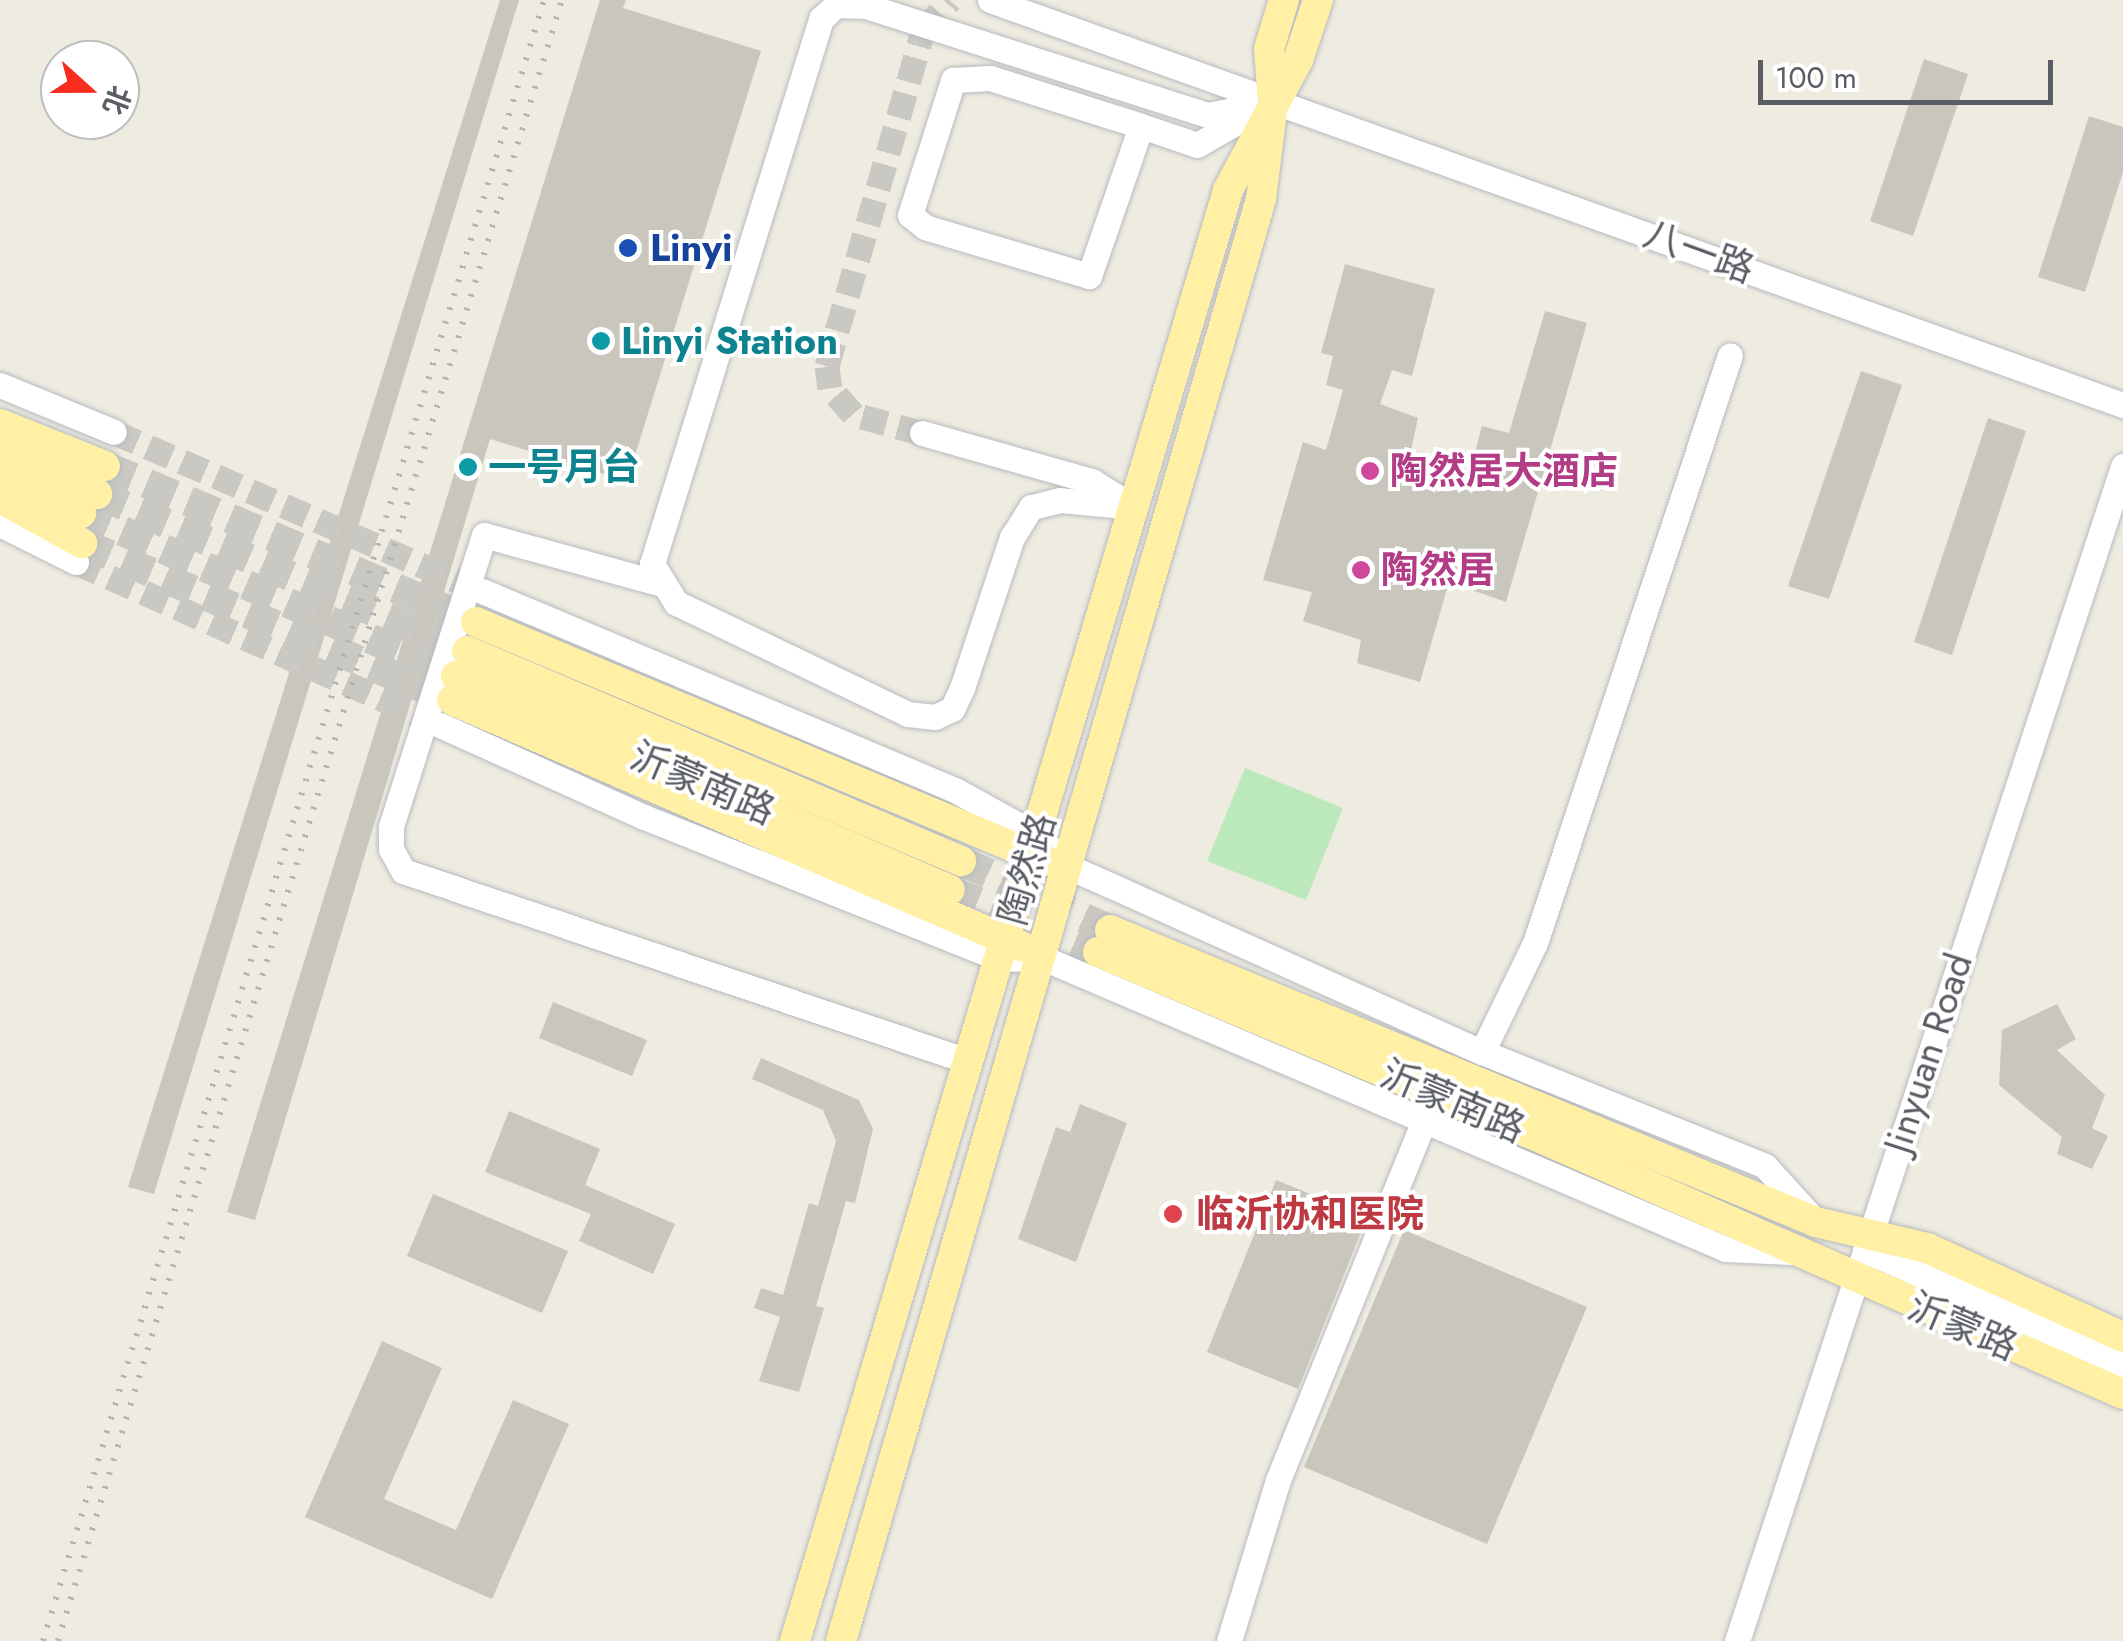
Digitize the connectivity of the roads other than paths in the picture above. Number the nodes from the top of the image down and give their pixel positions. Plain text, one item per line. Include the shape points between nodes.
1 (990, 0) edge
2 (1284, 0) edge
3 (1318, 0) edge
4 (1272, 102) junction
5 (1141, 126) junction
6 (1730, 355) dead end
7 (0, 385) edge
8 (2123, 405) edge
9 (0, 424) edge
10 (114, 432) tunnel mouth
11 (922, 433) tunnel mouth
12 (0, 446) edge
13 (2123, 466) edge
14 (0, 476) edge
15 (0, 498) edge
16 (1134, 507) junction
17 (88, 516) junction
18 (0, 524) edge
19 (658, 583) junction
20 (482, 590) tunnel mouth
21 (458, 675) junction
22 (1035, 846) junction
23 (1069, 867) junction
24 (956, 876) tunnel mouth
25 (1004, 948) junction
26 (1043, 958) junction
27 (1482, 1052) junction
28 (968, 1061) junction
29 (1424, 1118) junction
30 (1816, 1222) junction
31 (1806, 1253) junction
32 (1865, 1253) junction
33 (2123, 1337) edge
34 (2123, 1365) edge
35 (2123, 1394) edge
36 (795, 1641) edge
37 (841, 1641) edge
38 (1228, 1641) edge
39 (1737, 1641) edge

1 - 4 street, 八一路
2 - 4 main road, 陶然路 via 1268,49
3 - 4 main road, 陶然路 via 1298,60
4 - 5 street via 1197,145
4 - 8 street, 八一路
4 - 16 main road, 陶然路 via 1228,190
4 - 19 street via 1208,115 866,6 836,5 821,19 661,522 652,564
4 - 23 main road, 陶然路 via 1261,199
5 - 5 street via 990,78 954,80 910,215 924,227 1090,276
6 - 27 street via 1535,942
7 - 10 street
9 - 17 main road
11 - 16 street via 1092,481
12 - 17 main road
13 - 32 street, Jinyuan Road
14 - 17 main road
15 - 17 main road
16 - 19 street via 1060,500 1031,507 1012,537 962,688 952,709 935,718 908,714 676,603
16 - 22 main road, 陶然路
17 - 18 street
19 - 28 street via 484,535 391,828 390,849 403,872
20 - 22 street via 955,790
21 - 22 main road
21 - 24 main road, 沂蒙南路
21 - 25 main road
22 - 23 main road
22 - 25 main road, 陶然路
23 - 26 main road, 陶然路
23 - 27 street
25 - 26 main road
25 - 28 main road, 陶然路
26 - 29 street
26 - 37 main road, 陶然路
27 - 30 street via 1765,1166
28 - 36 main road, 陶然路
29 - 31 street via 1726,1249
29 - 38 street via 1278,1480
30 - 31 main road, 沂蒙南路 via 1104,942
30 - 32 main road, 沂蒙路
31 - 32 main road, 沂蒙路
32 - 33 main road, 沂蒙路 via 1927,1248
32 - 34 street
32 - 35 main road, 沂蒙路
32 - 39 street, Jinyuan Road

